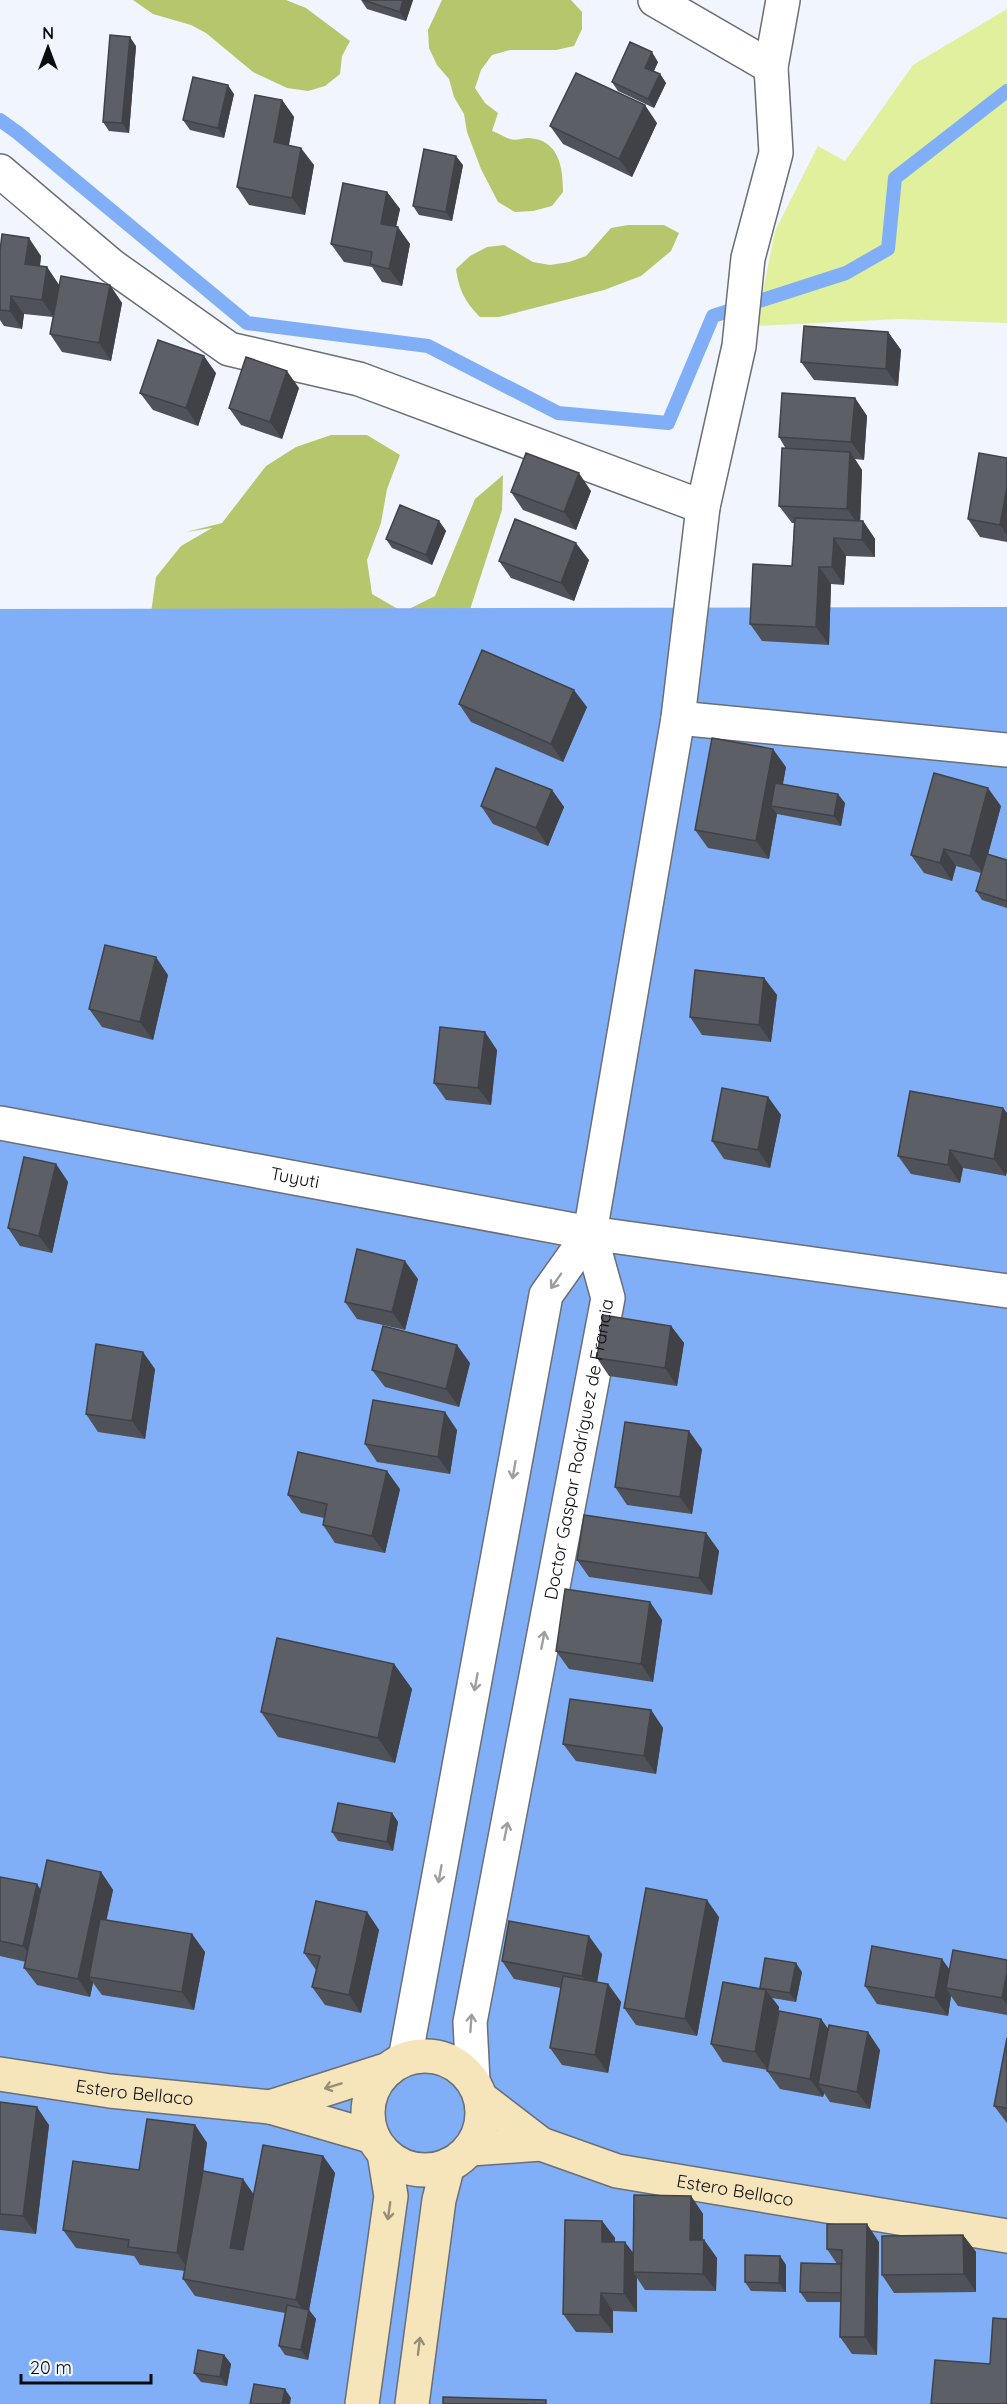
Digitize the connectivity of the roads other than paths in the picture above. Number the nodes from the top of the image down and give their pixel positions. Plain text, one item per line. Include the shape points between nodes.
1 (655, 0) edge
2 (783, 0) edge
3 (771, 67) junction
4 (0, 171) edge
5 (703, 507) junction
6 (678, 718) junction
7 (1007, 750) edge
8 (0, 1123) edge
9 (590, 1233) junction
10 (1007, 1291) edge
11 (397, 2064) junction
12 (0, 2074) edge
13 (477, 2090) junction
14 (270, 2107) junction
15 (541, 2144) junction
16 (378, 2145) junction
17 (459, 2157) junction
18 (1007, 2236) edge
19 (362, 2404) edge
20 (412, 2404) edge

1 - 3 street
2 - 3 street
3 - 5 street via 776,153 748,258 739,346
4 - 5 street via 112,266 229,349 359,379
5 - 6 street
6 - 7 street
6 - 9 street
8 - 9 street, Tuyuti
9 - 10 street, Tuyuti
9 -> 11 street via 546,1295
13 -> 9 street, Doctor Gaspar Rodríguez de Francia via 470,2022 608,1298
11 - 13 street via 424,2056 443,2059 460,2067
11 -> 14 street, Estero Bellaco
11 - 16 street via 377,2083 369,2100 368,2119
12 - 14 street, Estero Bellaco via 110,2091
13 - 15 street, Estero Bellaco
13 - 17 street via 483,2117 480,2133
14 - 16 street, Estero Bellaco
15 - 17 street
15 - 18 street, Estero Bellaco via 617,2171
16 - 17 street via 399,2164 417,2170 436,2170
16 -> 19 street via 391,2196
20 -> 17 street via 439,2200

